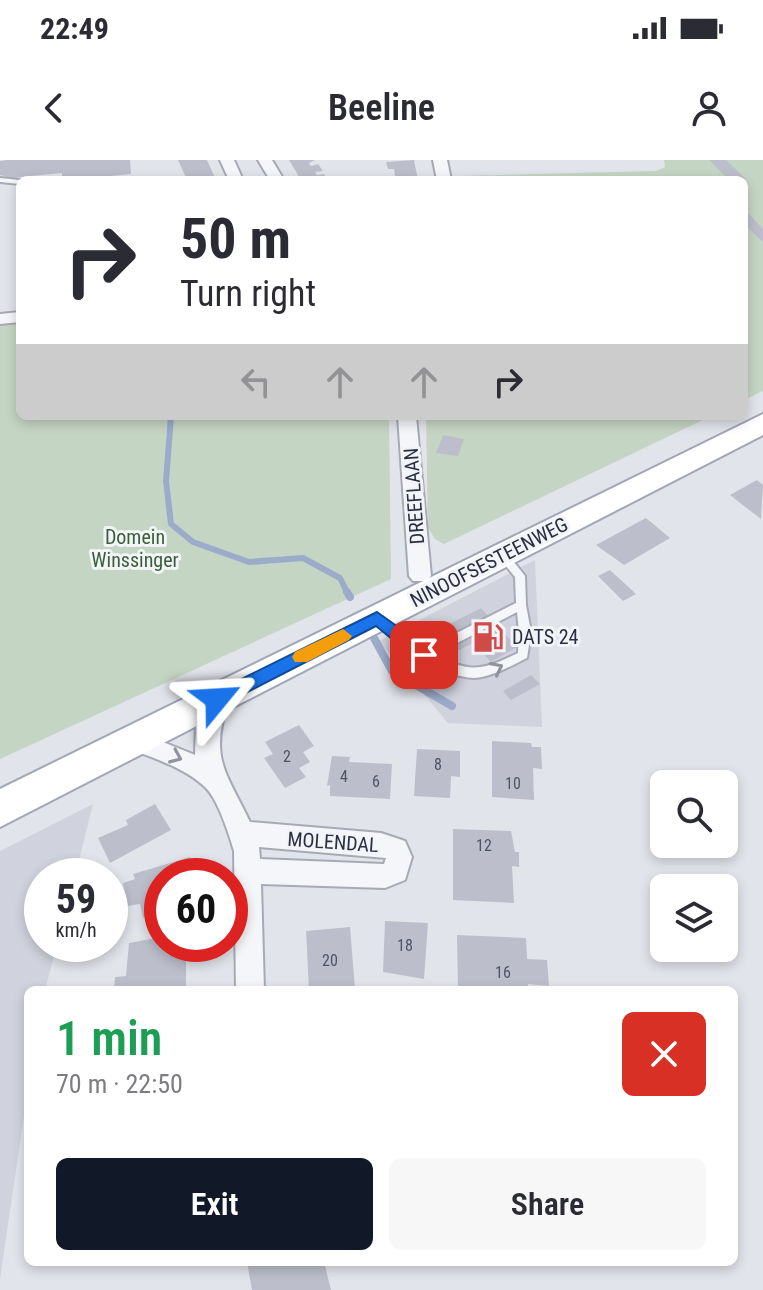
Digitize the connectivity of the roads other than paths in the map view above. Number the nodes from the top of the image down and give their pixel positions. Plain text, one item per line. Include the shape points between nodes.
1 (407, 420) edge
2 (732, 420) edge
3 (763, 423) edge
4 (502, 555) junction
5 (420, 576) junction
6 (521, 605) junction
7 (377, 618) junction
8 (424, 655) junction
9 (217, 699) junction
10 (136, 741) junction
11 (212, 779) junction
12 (0, 783) edge
13 (0, 809) edge
14 (243, 833) junction
15 (250, 871) junction
16 (250, 986) edge

1 - 5 street, DREEFLAAN
2 - 5 main road, NINOOFSESTEENWEG
3 - 4 main road, NINOOFSESTEENWEG
4 - 6 lane via 520,576
4 - 7 main road, NINOOFSESTEENWEG
5 - 12 main road, NINOOFSESTEENWEG
6 - 8 lane
8 -> 6 lane via 457,672 485,674 523,655
7 - 8 lane
7 - 9 main road, NINOOFSESTEENWEG
9 - 10 main road, NINOOFSESTEENWEG
9 - 11 street via 206,737
10 -> 11 street via 183,759
10 - 13 main road, NINOOFSESTEENWEG
11 - 14 street
14 - 15 street
14 - 15 street, MOLENDAL via 381,845 396,849 399,857 396,871 385,876
15 - 16 street

